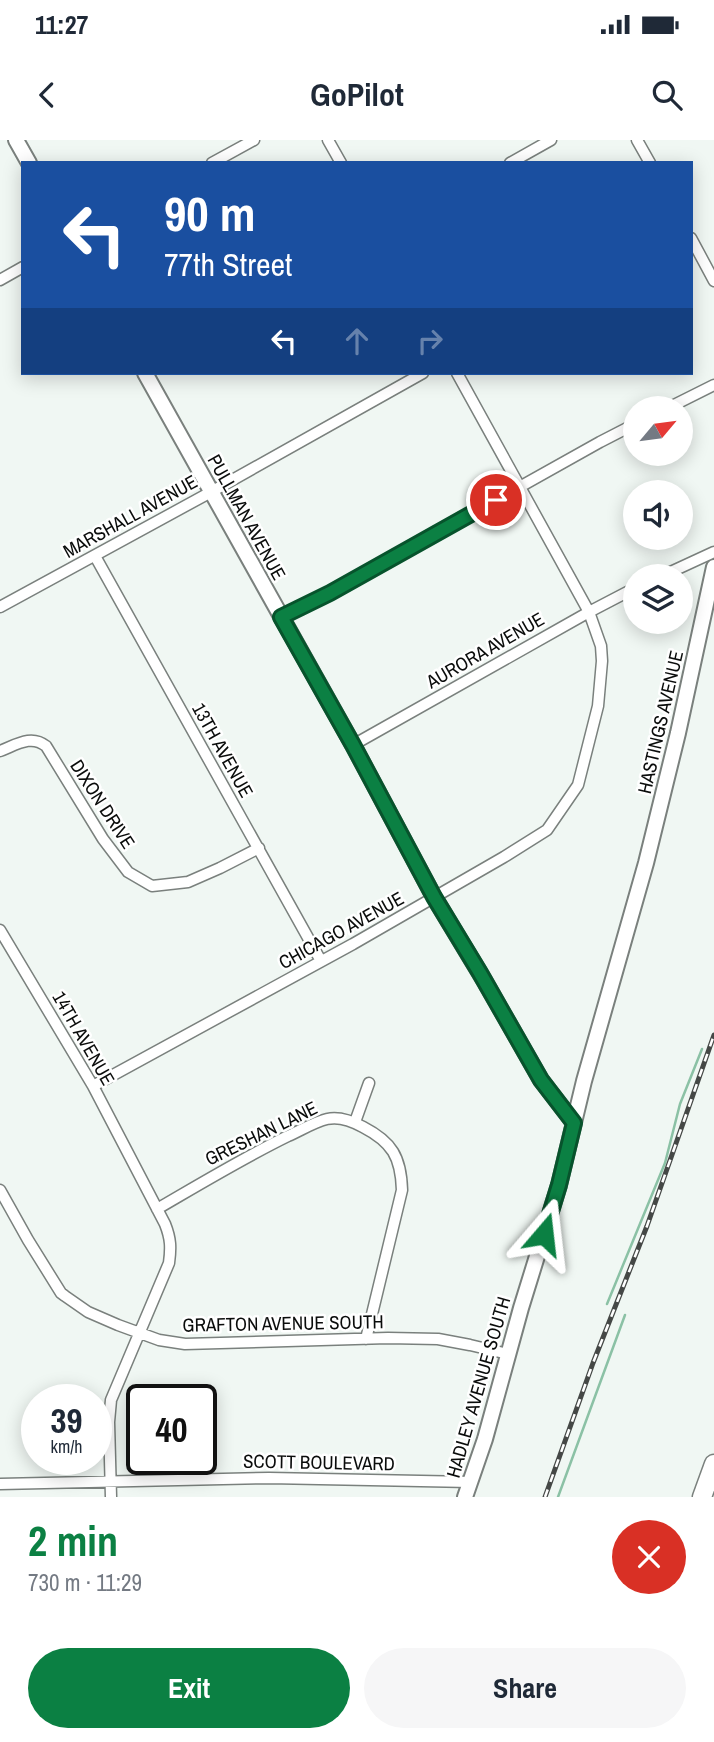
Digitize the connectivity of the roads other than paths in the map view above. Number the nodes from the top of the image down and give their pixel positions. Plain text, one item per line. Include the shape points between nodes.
1 (16, 140) edge
2 (254, 140) edge
3 (328, 140) edge
4 (551, 140) edge
5 (637, 140) edge
6 (28, 161) edge
7 (216, 161) edge
8 (340, 161) edge
9 (514, 161) edge
10 (649, 161) edge
11 (693, 242) edge
12 (21, 268) edge
13 (0, 280) edge
14 (714, 281) edge
15 (146, 375) edge
16 (419, 375) edge
17 (458, 375) edge
18 (714, 384) edge
19 (691, 396) edge
20 (623, 431) edge
21 (520, 487) junction
22 (211, 492) junction
23 (714, 552) edge
24 (95, 556) junction
25 (688, 564) edge
26 (714, 567) edge
27 (623, 594) edge
28 (0, 607) edge
29 (589, 612) junction
30 (281, 617) junction
31 (353, 745) junction
32 (0, 751) edge
33 (258, 848) junction
34 (640, 884) joint
35 (434, 897) junction
36 (0, 930) edge
37 (321, 961) junction
38 (369, 1083) dead end
39 (93, 1086) junction
40 (355, 1122) junction
41 (574, 1123) junction
42 (0, 1191) edge
43 (4, 1206) edge
44 (157, 1209) junction
45 (138, 1333) junction
46 (366, 1339) junction
47 (508, 1354) junction
48 (714, 1464) edge
49 (111, 1482) junction
50 (471, 1482) junction
51 (0, 1484) edge
52 (111, 1497) edge
53 (465, 1497) edge
54 (702, 1497) edge

1 - 6 street
2 - 7 street
3 - 8 street
4 - 9 street
5 - 10 street
11 - 14 street
12 - 13 street
15 - 22 street, PULLMAN AVENUE
16 - 22 street, MARSHALL AVENUE
17 - 21 street, CHICAGO AVENUE
18 - 19 street
20 - 21 street
21 - 29 street, CHICAGO AVENUE
21 - 30 street
22 - 24 street, MARSHALL AVENUE
22 - 30 street, PULLMAN AVENUE
23 - 25 street
24 - 28 street, MARSHALL AVENUE
24 - 33 street, 13TH AVENUE
26 - 34 street, HASTINGS AVENUE
27 - 29 street, AURORA AVENUE
29 - 31 street, AURORA AVENUE
29 - 35 street, CHICAGO AVENUE via 602,662 598,706 578,785 547,830
30 - 31 street, PULLMAN AVENUE
31 - 35 street, PULLMAN AVENUE
32 - 33 street, DIXON DRIVE via 31,739 46,746 128,873 152,886 188,882
33 - 37 street, 13TH AVENUE
34 - 41 street, HADLEY AVENUE SOUTH
35 - 37 street, CHICAGO AVENUE
35 - 41 street, PULLMAN AVENUE via 541,1080
36 - 39 street, 14TH AVENUE
37 - 39 street, CHICAGO AVENUE
38 - 40 street
39 - 44 street, 14TH AVENUE
40 - 44 street, GRESHAN LANE via 326,1119 257,1151
40 - 46 street via 387,1143 402,1170 402,1190
41 - 47 street, HADLEY AVENUE SOUTH
42 - 43 street, GRAFTON AVENUE SOUTH
43 - 45 street, GRAFTON AVENUE SOUTH via 65,1296 88,1312
44 - 45 street, 14TH AVENUE via 168,1231 169,1263
45 - 46 street, GRAFTON AVENUE SOUTH via 185,1344
45 - 49 street, 14TH AVENUE via 111,1400
46 - 47 street, GRAFTON AVENUE SOUTH via 438,1339
47 - 50 street, HADLEY AVENUE SOUTH
48 - 54 highway
49 - 50 street, SCOTT BOULEVARD via 269,1478
49 - 51 street, SCOTT BOULEVARD
49 - 52 street, 14TH AVENUE
50 - 53 street, HADLEY AVENUE SOUTH

